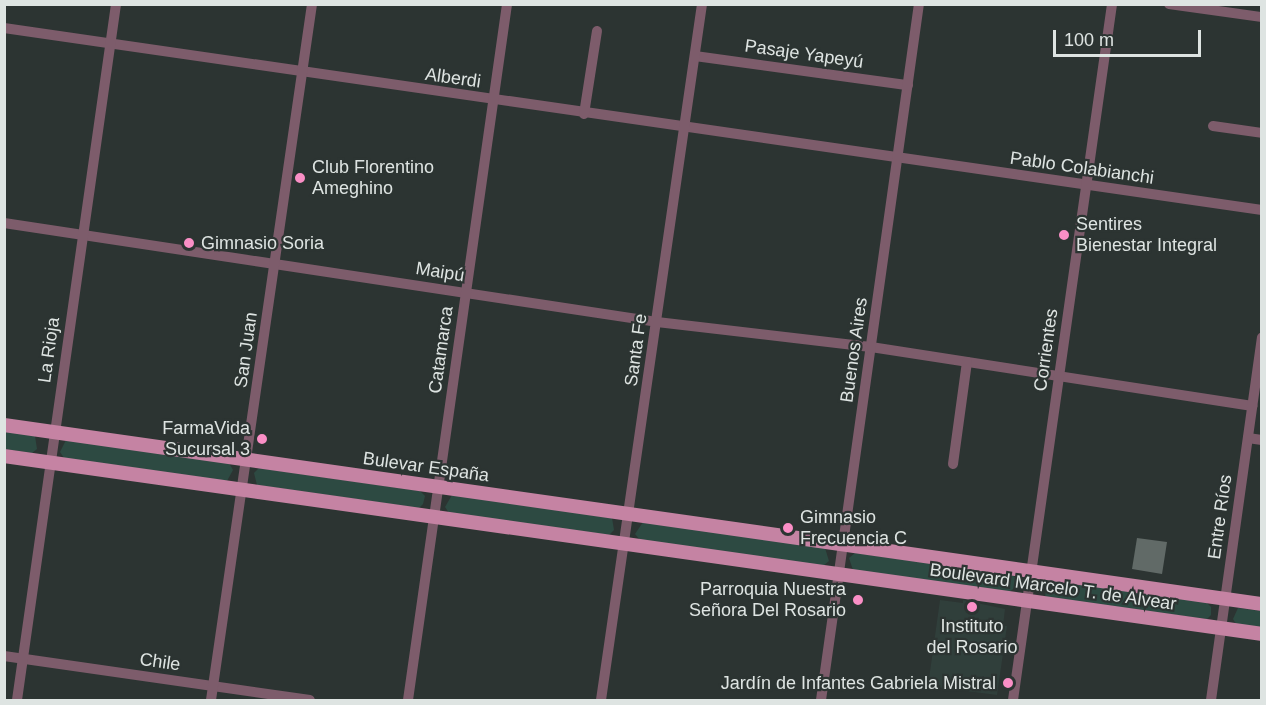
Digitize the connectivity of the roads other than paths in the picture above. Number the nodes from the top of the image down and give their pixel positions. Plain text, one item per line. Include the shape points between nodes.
1 (116, 4) edge
2 (312, 4) edge
3 (507, 4) edge
4 (702, 4) edge
5 (919, 4) edge
6 (1112, 4) edge
7 (1170, 4) edge
8 (1262, 17) edge
9 (4, 28) edge
10 (597, 31) dead end
11 (110, 45) junction
12 (695, 56) junction
13 (302, 74) junction
14 (908, 86) junction
15 (493, 101) junction
16 (584, 114) junction
17 (1212, 126) dead end
18 (685, 128) junction
19 (1262, 133) edge
20 (897, 159) junction
21 (1086, 185) junction
22 (1262, 210) edge
23 (4, 223) edge
24 (82, 235) junction
25 (275, 264) junction
26 (466, 292) junction
27 (657, 322) junction
28 (1262, 338) edge
29 (871, 347) junction
30 (967, 362) junction
31 (1059, 376) junction
32 (1252, 406) junction
33 (4, 425) edge
34 (54, 432) junction
35 (1248, 438) junction
36 (1262, 440) edge
37 (4, 456) edge
38 (246, 460) junction
39 (49, 463) junction
40 (953, 464) dead end
41 (438, 487) junction
42 (241, 489) junction
43 (629, 513) junction
44 (434, 516) junction
45 (843, 544) junction
46 (624, 545) junction
47 (1031, 572) junction
48 (839, 575) junction
49 (1225, 598) junction
50 (1027, 601) junction
51 (1262, 604) edge
52 (1221, 629) junction
53 (1262, 634) edge
54 (4, 656) edge
55 (23, 659) junction
56 (213, 686) junction
57 (17, 700) edge
58 (211, 700) edge
59 (310, 700) edge
60 (408, 700) edge
61 (602, 700) edge
62 (821, 700) edge
63 (1013, 700) edge
64 (1211, 700) edge

1 - 11 street, La Rioja
2 - 13 street, San Juan
3 - 15 street, Catamarca
4 - 12 street, Santa Fe
5 - 14 street, Buenos Aires
6 - 21 street, Corrientes
7 - 8 street
9 - 11 street, Alberdi
10 - 16 street
11 - 13 street, Alberdi
11 - 24 street, La Rioja
12 - 14 street, Pasaje Yapeyú
12 - 18 street, Santa Fe
13 - 15 street, Alberdi
13 - 25 street, San Juan
14 - 20 street, Buenos Aires
15 - 16 street, Alberdi
15 - 26 street, Catamarca
16 - 18 street, Alberdi
17 - 19 street
18 - 20 street, Alberdi
18 - 27 street, Santa Fe
20 - 21 street, Pablo Colabianchi
20 - 29 street, Buenos Aires
21 - 22 street, Pablo Colabianchi
21 - 31 street, Corrientes
23 - 24 street, Maipú
24 - 25 street, Maipú
24 - 34 street, La Rioja
25 - 26 street, Maipú
25 - 38 street, San Juan
26 - 27 street, Maipú
26 - 41 street, Catamarca
27 - 29 street, Maipú
27 - 43 street, Santa Fe
28 - 32 street, Entre Ríos
29 - 30 street, Maipú
29 - 45 street, Buenos Aires
30 - 31 street, Maipú
30 - 40 street
31 - 32 street, Maipú
31 - 47 street, Corrientes
32 - 35 street, Entre Ríos
33 - 34 main road, Bulevar España
34 - 38 main road, Bulevar España
34 - 39 street, La Rioja
35 - 36 street
35 - 49 street, Entre Ríos
37 - 39 main road
38 - 41 main road, Bulevar España
38 - 42 street, San Juan
39 - 42 main road
39 - 55 street, La Rioja
41 - 43 main road, Bulevar España
41 - 44 street, Catamarca
42 - 44 main road
42 - 56 street, San Juan
43 - 45 main road, Bulevar España
43 - 46 street, Santa Fe
44 - 46 main road
44 - 60 street, Catamarca
45 - 47 main road, Boulevard Marcelo T. de Alvear
45 - 48 street, Buenos Aires
46 - 48 main road
46 - 61 street, Santa Fe
47 - 49 main road, Boulevard Marcelo T. de Alvear
47 - 50 street, Corrientes
48 - 50 main road, Boulevard Marcelo T. de Alvear
48 - 62 street, Buenos Aires
49 - 51 main road, Boulevard Marcelo T. de Alvear
49 - 52 street, Entre Ríos
50 - 52 main road, Boulevard Marcelo T. de Alvear
50 - 63 street, Corrientes
52 - 53 main road, Boulevard Marcelo T. de Alvear
52 - 64 street, Entre Ríos
54 - 55 street, Chile
55 - 56 street, Chile
55 - 57 street, La Rioja
56 - 58 street, San Juan
56 - 59 street, Chile

